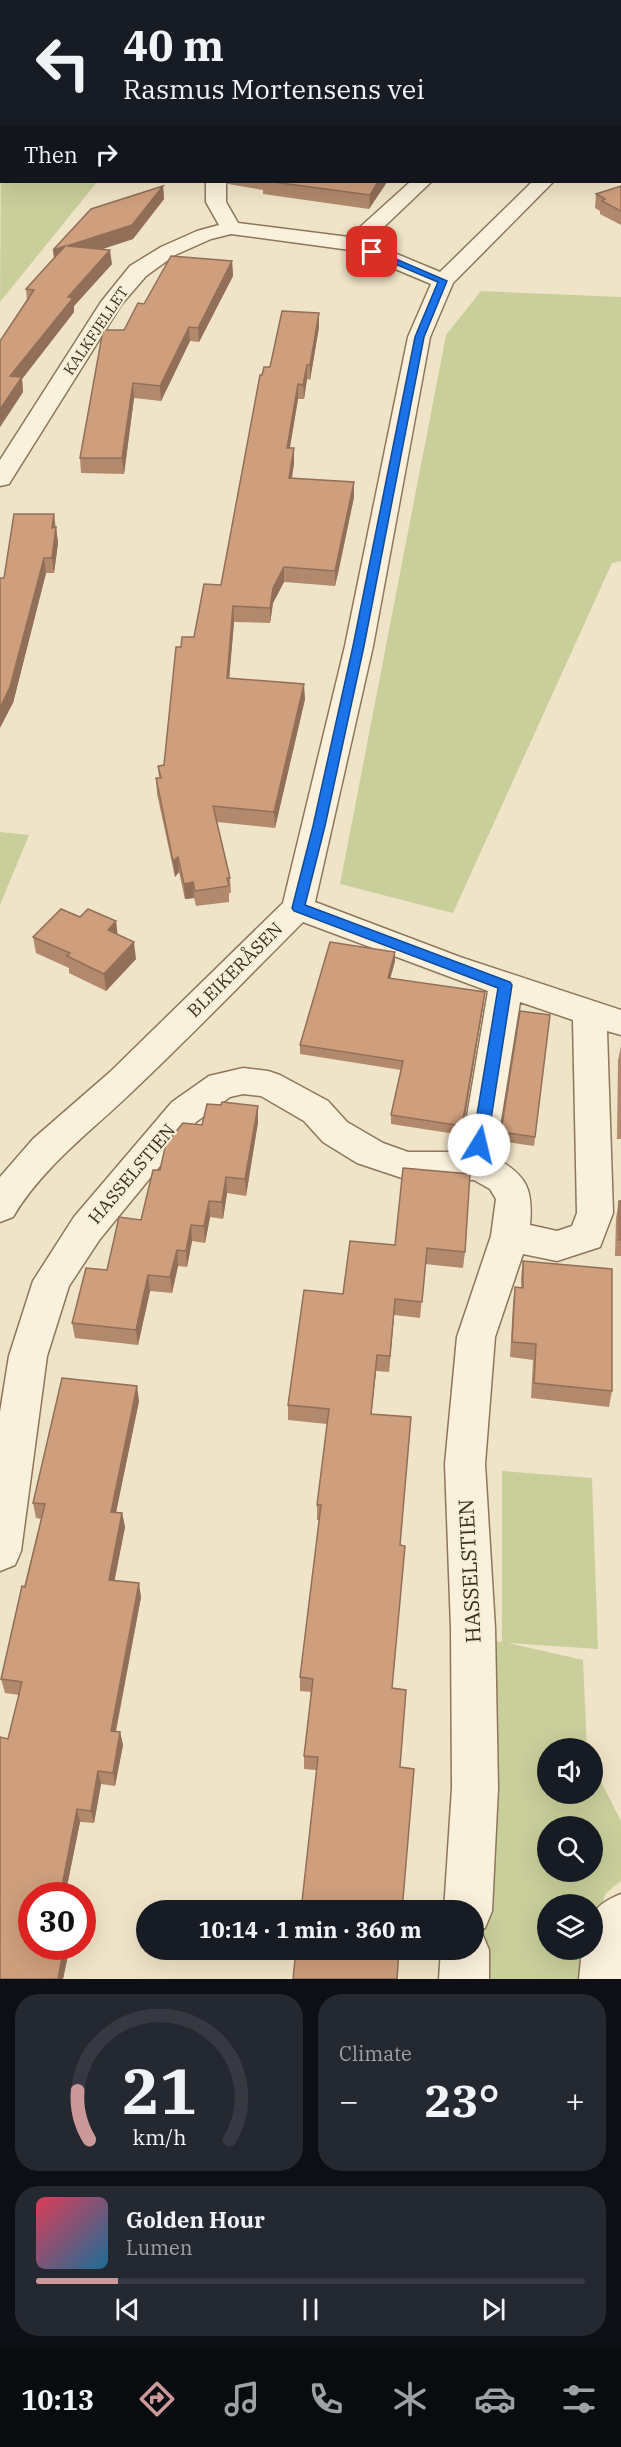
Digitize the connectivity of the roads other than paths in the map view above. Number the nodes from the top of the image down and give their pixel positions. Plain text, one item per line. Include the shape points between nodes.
1 (216, 183) edge
2 (420, 183) edge
3 (542, 183) edge
4 (231, 228) junction
5 (354, 244) junction
6 (443, 281) junction
7 (0, 479) edge
8 (298, 908) junction
9 (506, 985) junction
10 (605, 1017) edge
11 (479, 1166) junction
12 (0, 1206) edge
13 (510, 1236) junction
14 (0, 1551) edge
15 (469, 1900) edge
16 (621, 1918) edge
17 (465, 1960) edge
18 (464, 1979) edge
19 (604, 1979) edge

1 - 4 street via 216,202
2 - 5 street
3 - 6 street, BLEIKERÅSEN
4 - 5 street, KALKFJELLET
4 - 7 street, KALKFJELLET via 168,251 138,271 112,302
5 - 6 street, KALKFJELLET
6 - 8 street, BLEIKERÅSEN via 419,337 358,646
8 - 9 street
8 - 12 street, BLEIKERÅSEN via 122,1081 46,1149
9 - 10 street
9 - 11 street via 479,1145
10 - 13 street via 595,1213 587,1236 556,1246
11 - 13 street, HASSELSTIEN via 503,1179 513,1198
11 - 14 street, HASSELSTIEN via 408,1166 370,1153 335,1132 316,1111 268,1084 243,1081 221,1085 184,1112 87,1228 52,1281 28,1356
13 - 15 street, HASSELSTIEN via 476,1337 465,1464 475,1788
16 - 19 street via 607,1935
17 - 18 street

